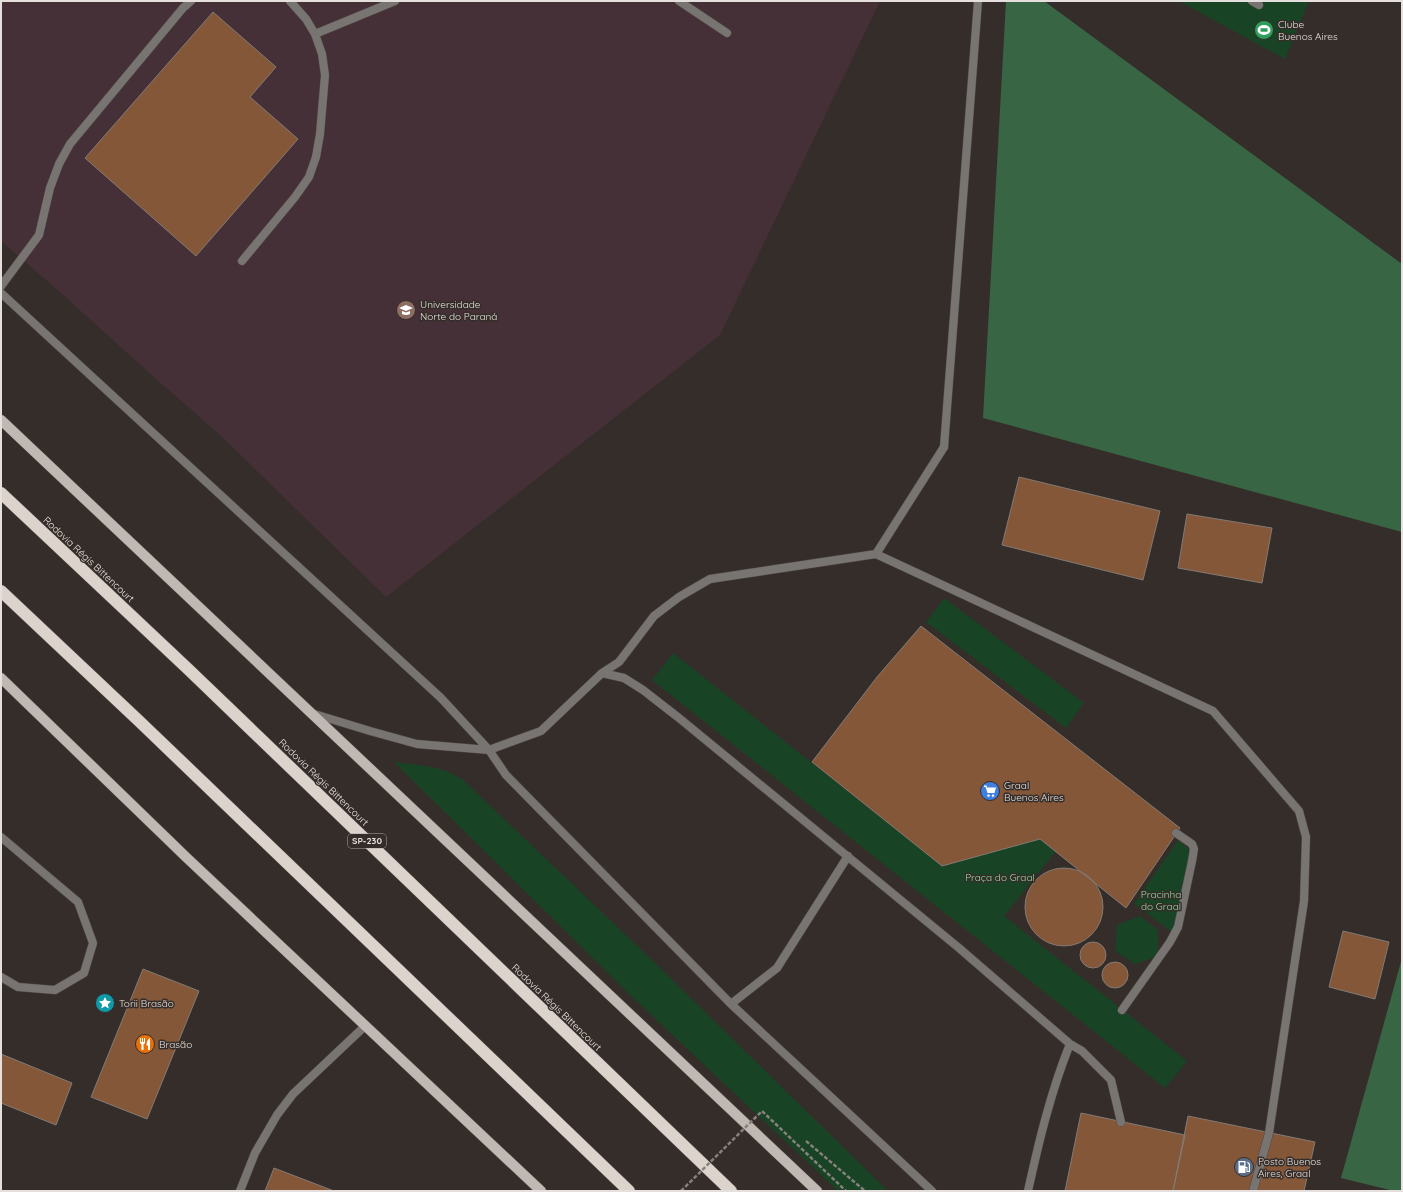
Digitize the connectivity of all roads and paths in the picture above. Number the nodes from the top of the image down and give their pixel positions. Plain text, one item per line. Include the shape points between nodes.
1 (191, 1) edge
2 (290, 1) edge
3 (395, 1) edge
4 (679, 1) edge
5 (978, 1) edge
6 (727, 32) dead end
7 (315, 34) junction
8 (242, 261) dead end
9 (1, 286) edge
10 (1, 293) edge
11 (1, 420) edge
12 (1, 493) edge
13 (876, 554) junction
14 (1, 591) edge
15 (602, 673) junction
16 (1, 678) edge
17 (310, 712) junction
18 (489, 750) junction
19 (1176, 833) dead end
20 (1, 837) edge
21 (848, 856) junction
22 (1, 977) edge
23 (731, 1004) junction
24 (1122, 1010) dead end
25 (365, 1026) junction
26 (1070, 1044) junction
27 (1121, 1122) dead end
28 (806, 1141) dead end
29 (240, 1191) edge
30 (541, 1191) edge
31 (629, 1191) edge
32 (681, 1191) edge
33 (731, 1191) edge
34 (817, 1191) edge
35 (846, 1191) edge
36 (864, 1191) edge
37 (932, 1191) edge
38 (1028, 1191) edge
39 (1253, 1191) edge

1 - 9 street via 70,144 50,188 39,236
2 - 7 street
3 - 7 street
4 - 6 street
5 - 13 street via 944,447
7 - 8 street via 322,54 325,75 316,157 309,177 295,197
10 - 18 street via 435,692
11 - 17 main road
12 - 33 highway, Rodovia Régis Bittencourt / SP-230 via 188,669
13 - 15 street via 710,579 679,597 654,616 619,662
13 - 39 street via 1213,711 1299,811 1306,837 1304,901 1269,1133
14 - 31 highway
15 - 18 street via 541,731
15 - 21 street via 624,678 643,690
16 - 25 main road
17 - 18 street via 417,744
17 - 34 main road
18 - 23 street via 506,775
19 - 24 street via 1192,844 1194,849 1178,927
20 - 22 street via 78,902 93,943 84,973 55,990 18,987
21 - 23 street via 777,968
21 - 26 street
23 - 37 street
25 - 29 street via 293,1094 277,1115 255,1153
25 - 30 main road
26 - 27 street via 1082,1051 1111,1080
26 - 38 street via 1059,1071
28 - 36 path
32 - 35 path, bridge via 762,1111

